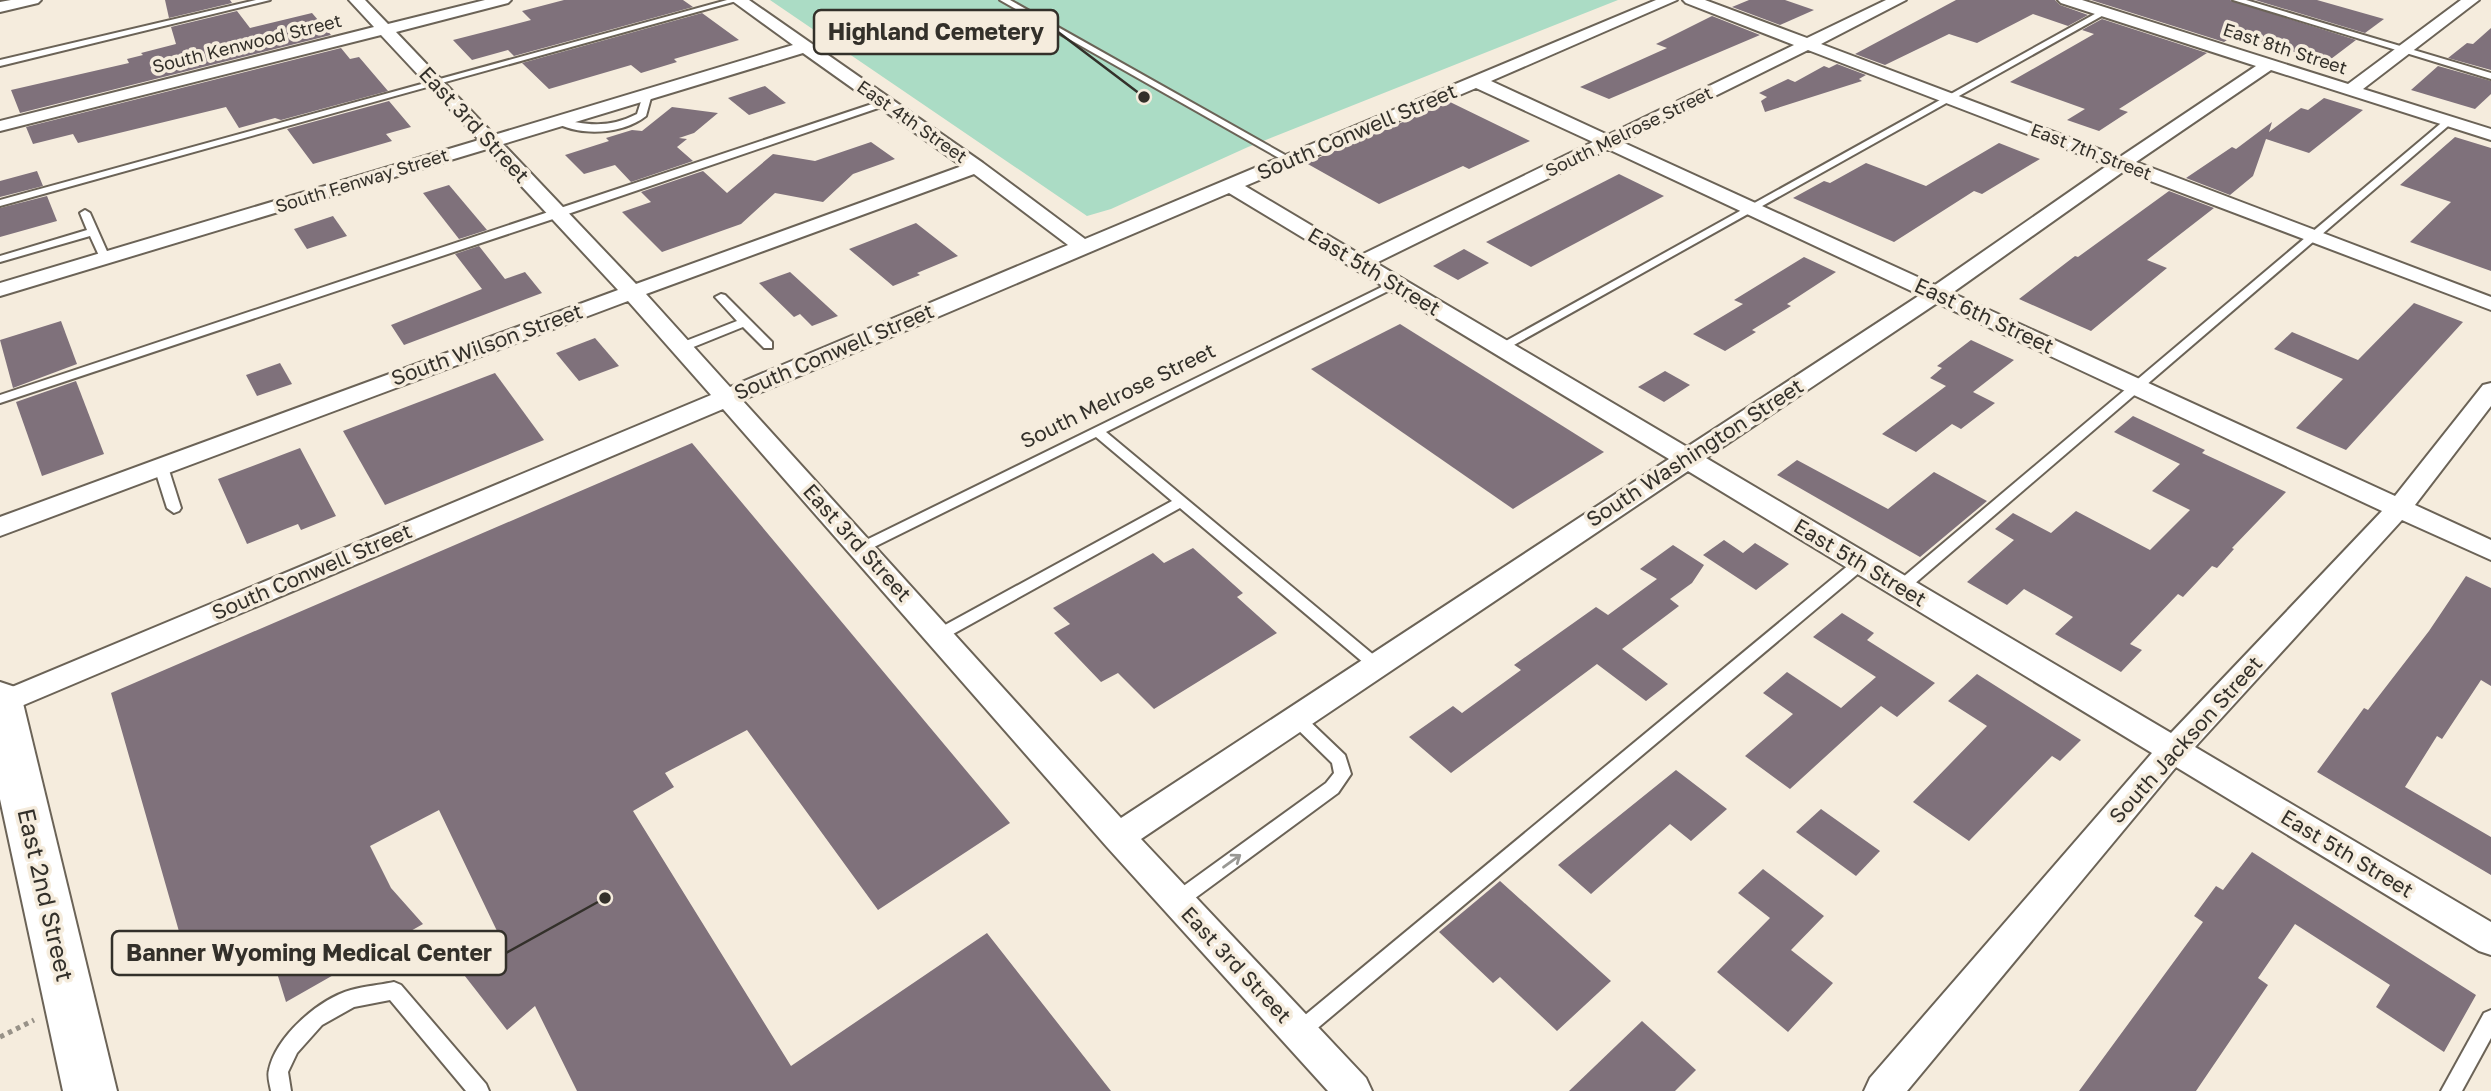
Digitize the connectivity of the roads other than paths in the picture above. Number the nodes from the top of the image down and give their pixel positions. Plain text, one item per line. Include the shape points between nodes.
1 (33, 0) edge
2 (266, 0) edge
3 (357, 0) edge
4 (503, 0) edge
5 (738, 0) edge
6 (1004, 0) edge
7 (1669, 0) edge
8 (1691, 0) edge
9 (1898, 0) edge
10 (2066, 0) edge
11 (2237, 0) edge
12 (2471, 0) edge
13 (2255, 2) edge
14 (0, 7) edge
15 (2105, 12) junction
16 (384, 30) junction
17 (1806, 44) junction
18 (804, 47) junction
19 (2404, 50) junction
20 (0, 63) edge
21 (2269, 64) junction
22 (2491, 76) edge
23 (1476, 81) junction
24 (435, 83) junction
25 (2351, 90) junction
26 (1950, 99) junction
27 (884, 103) junction
28 (2449, 121) junction
29 (0, 126) edge
30 (2491, 135) edge
31 (489, 142) junction
32 (1609, 142) junction
33 (1289, 160) junction
34 (2121, 164) junction
35 (976, 167) junction
36 (1230, 185) junction
37 (0, 202) edge
38 (1752, 209) junction
39 (85, 213) dead end
40 (558, 214) junction
41 (93, 232) junction
42 (2314, 237) junction
43 (1083, 247) junction
44 (105, 258) junction
45 (0, 259) edge
46 (1360, 263) junction
47 (1394, 284) junction
48 (0, 290) edge
49 (632, 292) junction
50 (1936, 294) junction
51 (721, 297) dead end
52 (2491, 304) edge
53 (745, 322) junction
54 (768, 345) dead end
55 (682, 347) junction
56 (1501, 347) junction
57 (2137, 387) junction
58 (2491, 390) edge
59 (727, 397) junction
60 (0, 399) edge
61 (1097, 431) junction
62 (1686, 458) junction
63 (161, 467) junction
64 (1181, 502) junction
65 (174, 508) dead end
66 (2399, 508) junction
67 (0, 527) edge
68 (861, 548) junction
69 (2491, 551) edge
70 (1861, 563) junction
71 (1901, 587) junction
72 (939, 635) junction
73 (1376, 665) junction
74 (0, 702) edge
75 (1296, 718) junction
76 (2174, 750) junction
77 (1118, 837) junction
78 (1177, 901) junction
79 (2491, 940) edge
80 (2491, 1019) edge
81 (1299, 1032) junction
82 (90, 1091) edge
83 (281, 1091) edge
84 (479, 1091) edge
85 (1353, 1091) edge
86 (1883, 1091) edge
87 (2451, 1091) edge

1 - 14 street
2 - 20 lane
3 - 16 street, East 3rd Street
4 - 16 street, South Kenwood Street
5 - 18 street, East 4th Street
5 - 24 lane
6 - 33 lane
7 - 23 street, South Conwell Street
8 - 17 street, East 7th Street
9 - 17 street, South Melrose Street
10 - 15 street, East 8th Street
11 - 13 lane
12 - 19 street
13 - 19 lane
15 - 21 street, East 8th Street
15 - 26 lane
16 - 24 street, East 3rd Street
16 - 29 street, South Kenwood Street
17 - 26 street, East 7th Street
17 - 32 street, South Melrose Street
18 - 27 street, East 4th Street
18 - 31 street, South Fenway Street
19 - 22 lane
19 - 25 street
21 - 25 street, East 8th Street
21 - 34 street, South Washington Street
23 - 32 street, East 6th Street
23 - 33 street, South Conwell Street
24 - 31 street, East 3rd Street
24 - 37 lane
25 - 28 street, East 8th Street
26 - 34 street, East 7th Street
26 - 38 lane
27 - 35 street, East 4th Street
27 - 40 lane
28 - 30 street, East 8th Street
28 - 42 lane
31 - 40 street, East 3rd Street
31 - 44 street, South Fenway Street
32 - 38 street, East 6th Street
32 - 46 street, South Melrose Street
33 - 36 street, South Conwell Street
34 - 42 street, East 7th Street
34 - 50 street, South Washington Street
35 - 43 street, East 4th Street
35 - 49 street, South Wilson Street
36 - 43 street, South Conwell Street
36 - 46 street, East 5th Street
38 - 50 street, East 6th Street
38 - 56 lane
39 - 41 lane
40 - 49 street, East 3rd Street
40 - 60 lane
41 - 44 lane
41 - 45 lane
42 - 52 street, East 7th Street
42 - 57 lane
43 - 59 street, South Conwell Street
44 - 48 street, South Fenway Street
46 - 47 street, East 5th Street
47 - 56 street, East 5th Street
47 - 61 lane, South Melrose Street
49 - 55 street, East 3rd Street
49 - 63 street, South Wilson Street
50 - 57 street, East 6th Street
50 - 62 street, South Washington Street
51 - 53 lane
53 - 54 lane
53 - 55 lane
55 - 59 street, East 3rd Street
56 - 62 street, East 5th Street
57 - 66 street, East 6th Street
57 - 71 lane
58 - 66 street, South Jackson Street
59 - 68 street, East 3rd Street
59 - 74 street, South Conwell Street
61 - 64 lane
61 - 68 lane, South Melrose Street
62 - 70 street, East 5th Street
62 - 73 street, South Washington Street
63 - 65 lane
63 - 67 street, South Wilson Street
64 - 72 lane
64 - 73 lane
66 - 69 street, East 6th Street
66 - 76 street, South Jackson Street
68 - 72 street, East 3rd Street
70 - 71 street, East 5th Street
70 - 81 lane
71 - 76 street, East 5th Street
72 - 77 street, East 3rd Street
73 - 75 street, South Washington Street
74 - 82 main road, East 2nd Street
75 - 77 street, South Washington Street
78 -> 75 lane via 1332,788 1343,774 1339,760
76 - 79 street, East 5th Street
76 - 86 street, South Jackson Street
77 - 78 street, East 3rd Street
78 - 81 street, East 3rd Street
80 - 87 lane
81 - 85 street, East 3rd Street
83 - 84 lane via 278,1071 290,1045 315,1019 351,999 394,991

